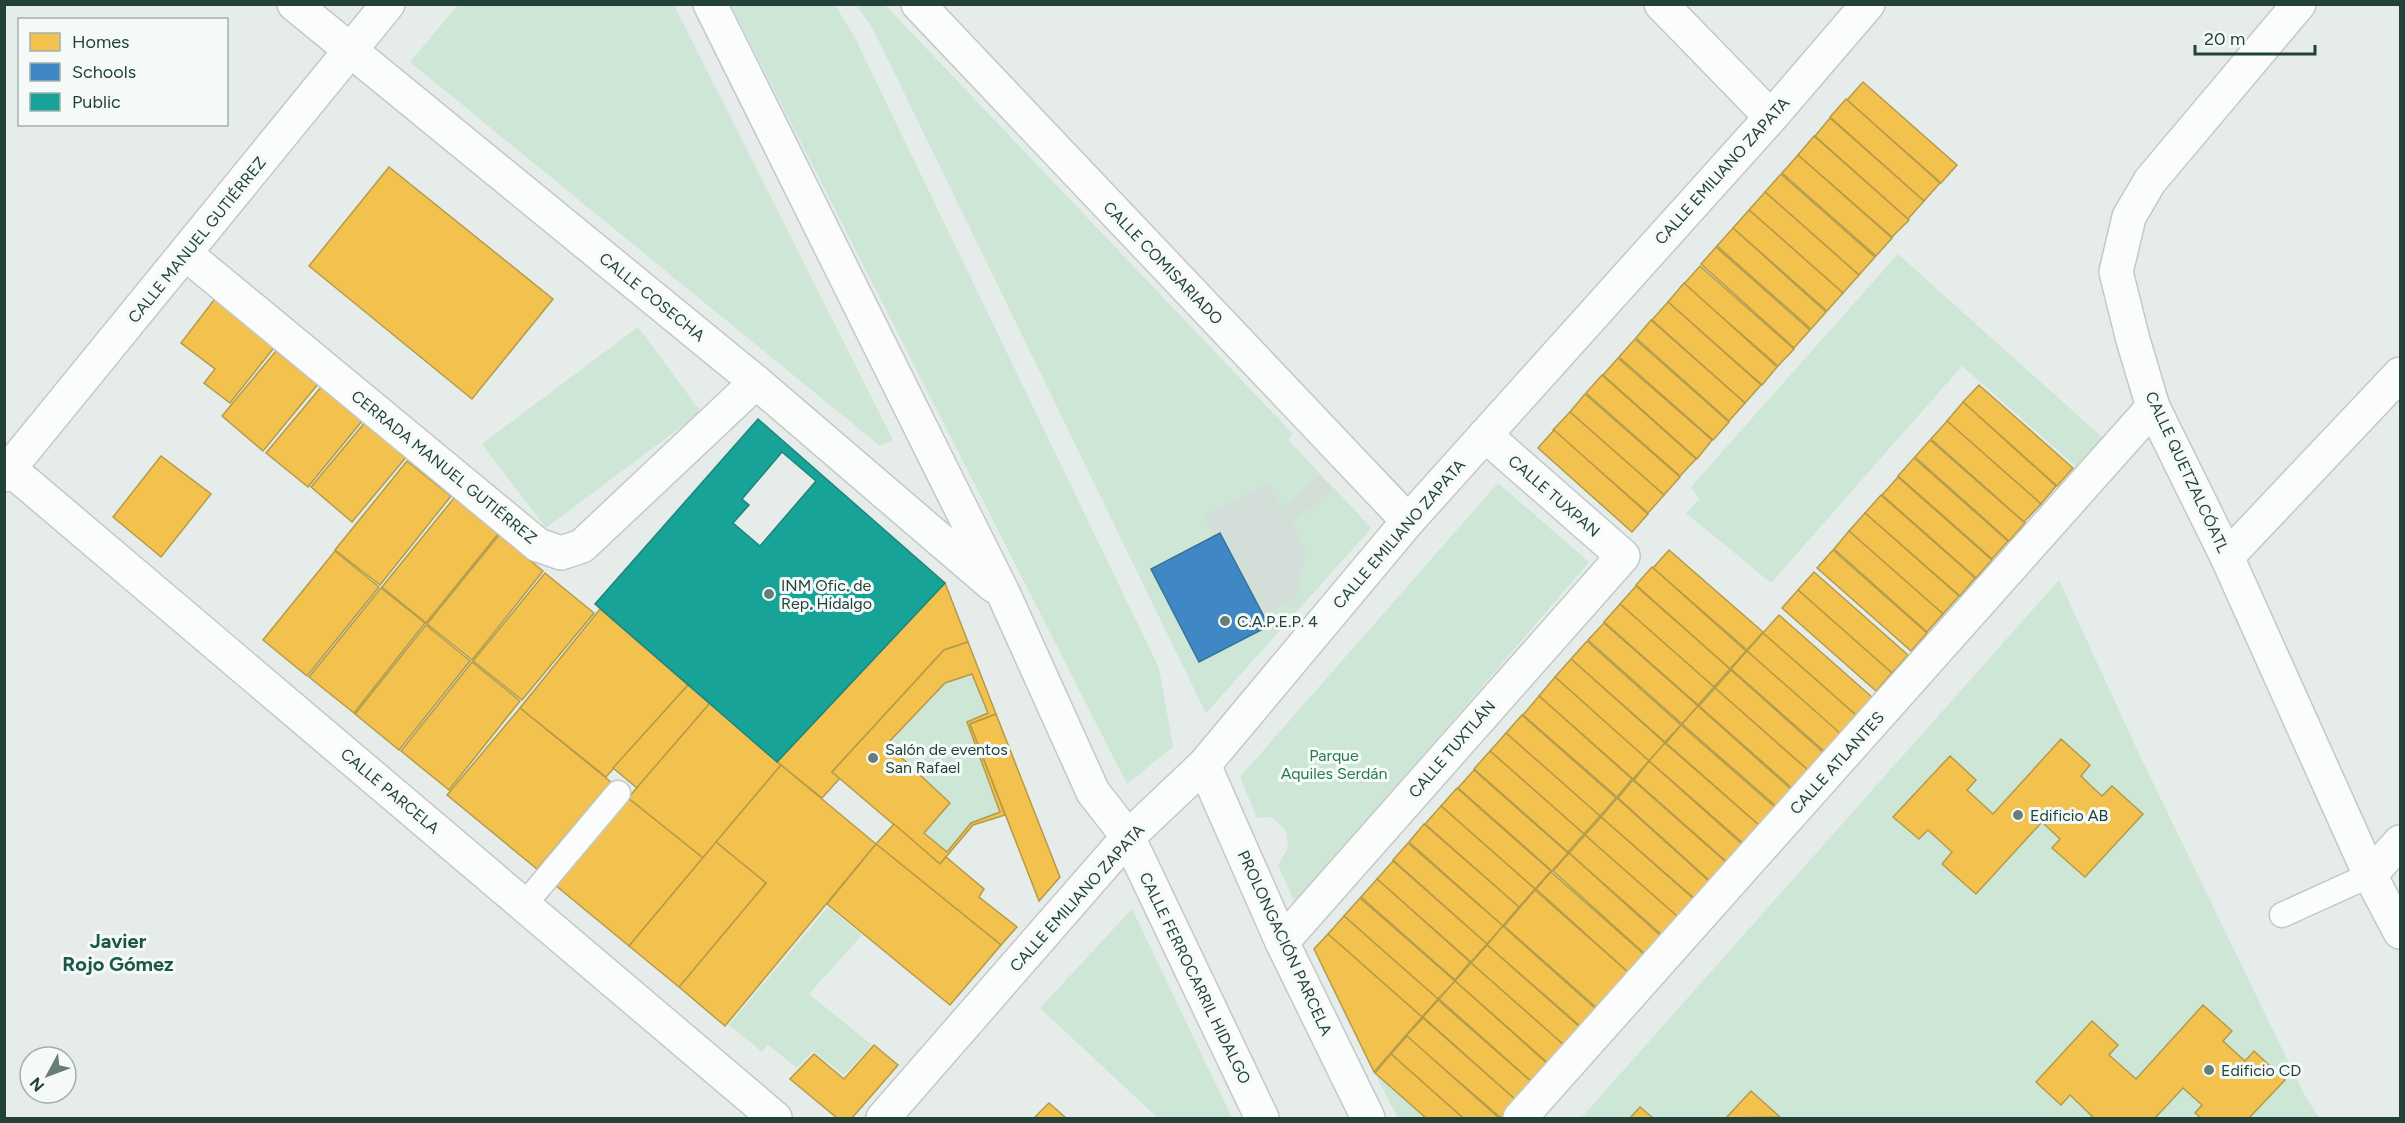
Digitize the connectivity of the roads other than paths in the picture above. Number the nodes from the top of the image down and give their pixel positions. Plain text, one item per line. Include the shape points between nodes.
1 (294, 4) edge
2 (388, 4) edge
3 (710, 4) edge
4 (918, 4) edge
5 (1661, 4) edge
6 (1868, 4) edge
7 (2299, 4) edge
8 (351, 51) junction
9 (1771, 117) junction
10 (186, 254) junction
11 (2400, 374) edge
12 (756, 382) junction
13 (2153, 407) junction
14 (1485, 435) junction
15 (6, 469) edge
16 (1408, 521) junction
17 (1623, 556) joint
18 (2227, 556) junction
19 (1004, 595) junction
20 (1204, 765) junction
21 (618, 793) dead end
22 (1128, 837) junction
23 (2400, 842) edge
24 (2370, 875) junction
25 (524, 905) junction
26 (2282, 915) dead end
27 (2400, 932) edge
28 (1282, 942) junction
29 (775, 1119) edge
30 (884, 1119) edge
31 (1262, 1119) edge
32 (1368, 1119) edge
33 (1520, 1119) edge

1 - 8 street, CALLE COSECHA
2 - 8 street, CALLE MANUEL GUTIÉRREZ
3 - 19 street, CALLE FERROCARRIL HIDALGO
4 - 16 street, CALLE COMISARIADO
5 - 9 street
6 - 9 street, CALLE EMILIANO ZAPATA
7 - 13 street, CALLE QUETZALCÓATL via 2150,181 2129,217 2116,272
8 - 10 street, CALLE MANUEL GUTIÉRREZ
8 - 12 street, CALLE COSECHA
9 - 14 street, CALLE EMILIANO ZAPATA
10 - 12 street, CERRADA MANUEL GUTIÉRREZ via 538,545 561,553 582,546
10 - 15 street, CALLE MANUEL GUTIÉRREZ
11 - 18 street
12 - 19 street, CALLE COSECHA
13 - 18 street, CALLE QUETZALCÓATL
13 - 33 street, CALLE ATLANTES
14 - 16 street, CALLE EMILIANO ZAPATA
14 - 17 street, CALLE TUXPAN
15 - 25 street, CALLE PARCELA
16 - 20 street, CALLE EMILIANO ZAPATA
17 - 28 street, CALLE TUXTLÁN
18 - 24 street, CALLE QUETZALCÓATL
19 - 22 street, CALLE FERROCARRIL HIDALGO via 1093,792
20 - 22 street, CALLE EMILIANO ZAPATA
20 - 28 street, PROLONGACIÓN PARCELA
21 - 25 lane
22 - 30 street, CALLE EMILIANO ZAPATA
22 - 31 street, CALLE FERROCARRIL HIDALGO
23 - 24 street
24 - 26 lane
24 - 27 street, CALLE QUETZALCÓATL
25 - 29 street, CALLE PARCELA
28 - 32 street, PROLONGACIÓN PARCELA

